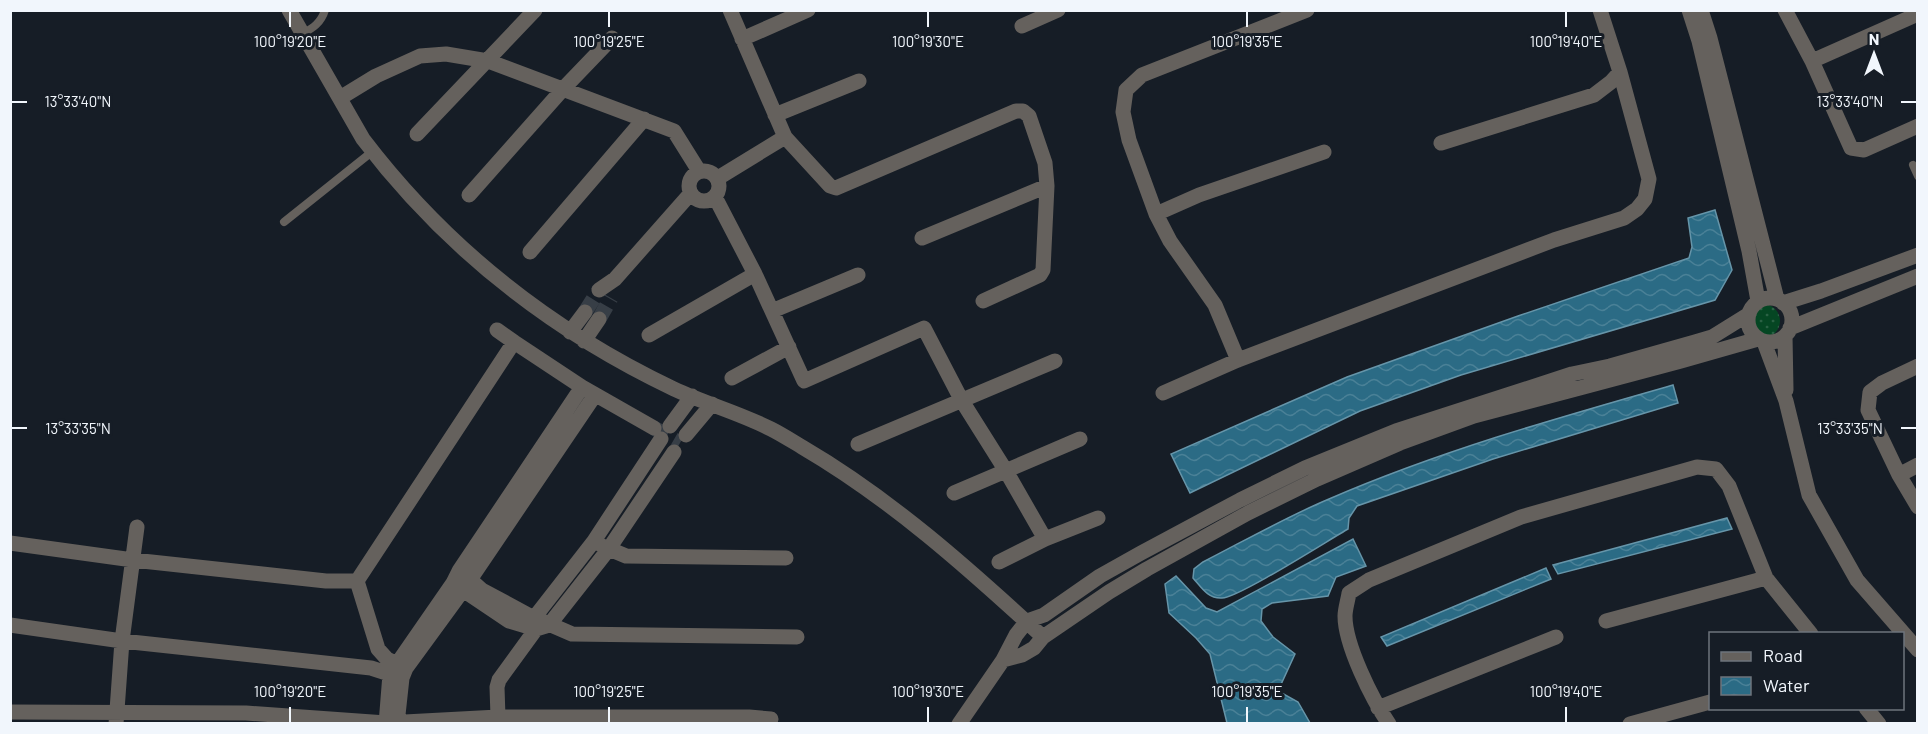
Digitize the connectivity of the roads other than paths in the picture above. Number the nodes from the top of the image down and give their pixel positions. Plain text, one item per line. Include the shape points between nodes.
1 (289, 10) edge
2 (325, 10) edge
3 (535, 10) edge
4 (730, 10) edge
5 (808, 10) edge
6 (1058, 10) edge
7 (1600, 10) edge
8 (1689, 10) edge
9 (1701, 10) edge
10 (1785, 10) edge
11 (1304, 11) edge
12 (1917, 14) edge
13 (1022, 26) dead end
14 (302, 34) junction
15 (612, 38) dead end
16 (742, 39) junction
17 (488, 61) junction
18 (1812, 61) junction
19 (1620, 72) junction
20 (859, 81) dead end
21 (563, 89) junction
22 (340, 98) junction
23 (775, 115) junction
24 (644, 119) junction
25 (1917, 126) edge
26 (417, 134) dead end
27 (785, 137) junction
28 (1441, 143) dead end
29 (373, 151) junction
30 (1324, 152) dead end
31 (1913, 165) dead end
32 (699, 171) junction
33 (722, 175) junction
34 (1917, 176) edge
35 (1047, 186) junction
36 (691, 193) junction
37 (469, 195) dead end
38 (715, 197) junction
39 (1156, 214) junction
40 (284, 222) dead end
41 (922, 238) dead end
42 (530, 252) dead end
43 (1917, 255) edge
44 (755, 274) junction
45 (858, 275) dead end
46 (1917, 276) edge
47 (605, 294) tunnel mouth
48 (983, 301) dead end
49 (1780, 301) junction
50 (1753, 307) junction
51 (772, 310) junction
52 (585, 312) tunnel mouth
53 (599, 320) tunnel mouth
54 (497, 330) dead end
55 (570, 332) junction
56 (1788, 332) junction
57 (649, 335) dead end
58 (1761, 340) junction
59 (584, 341) junction
60 (513, 342) junction
61 (789, 347) junction
62 (1238, 360) junction
63 (1055, 362) dead end
64 (1917, 366) edge
65 (732, 378) dead end
66 (1574, 381) junction
67 (589, 391) junction
68 (1163, 393) dead end
69 (692, 396) junction
70 (962, 401) junction
71 (1786, 401) junction
72 (712, 404) junction
73 (670, 426) dead end
74 (686, 435) dead end
75 (1080, 439) dead end
76 (858, 444) dead end
77 (674, 452) dead end
78 (1917, 465) edge
79 (1006, 471) junction
80 (1899, 475) junction
81 (954, 493) dead end
82 (1917, 507) edge
83 (1098, 518) dead end
84 (137, 527) dead end
85 (1045, 539) junction
86 (594, 541) junction
87 (10, 543) edge
88 (608, 550) junction
89 (1141, 553) junction
90 (786, 558) dead end
91 (133, 560) junction
92 (999, 562) dead end
93 (1148, 569) junction
94 (1767, 578) junction
95 (461, 580) junction
96 (357, 581) junction
97 (1027, 621) junction
98 (1606, 621) dead end
99 (540, 624) junction
100 (10, 625) edge
101 (1810, 632) edge
102 (1902, 632) edge
103 (1904, 635) edge
104 (797, 637) dead end
105 (1556, 637) dead end
106 (1043, 638) junction
107 (122, 641) junction
108 (1917, 650) edge
109 (1003, 660) junction
110 (398, 671) junction
111 (1709, 702) edge
112 (1378, 708) junction
113 (1868, 710) edge
114 (10, 712) edge
115 (498, 717) junction
116 (116, 718) edge
117 (771, 719) dead end
118 (386, 723) edge
119 (398, 723) edge
120 (960, 723) edge
121 (1389, 723) edge
122 (1630, 723) edge
123 (1880, 723) edge

1 - 14 street
2 - 14 lane via 315,27
3 - 17 street
4 - 16 street
5 - 16 street
6 - 13 street
7 - 19 street
8 - 50 street via 1749,251
9 - 49 street
10 - 18 street
11 - 39 street via 1142,75 1126,90 1123,112 1129,140
12 - 18 street
14 - 22 street
15 - 21 street
16 - 23 street
17 - 21 street
17 - 22 street via 446,54 420,56
17 - 26 street
18 - 25 street via 1851,147 1864,150
19 - 28 street via 1594,95
19 - 62 street via 1649,179 1645,199 1637,209 1624,218 1554,240
20 - 23 street
21 - 24 street
21 - 37 street
22 - 29 street
23 - 27 street
24 - 32 street via 674,131
24 - 42 street
27 - 33 street
27 - 35 street via 836,188 1023,111 1029,116
29 - 40 lane
29 - 55 street via 442,230 502,283
30 - 39 street
31 - 34 lane
32 - 33 street
32 - 36 street via 691,178
33 - 38 street
35 - 41 street
35 - 48 street via 1043,270 1040,275
36 - 38 street via 699,200
36 - 47 street
38 - 44 street
39 - 62 street via 1170,242 1215,305
43 - 49 street via 1821,291
44 - 51 street
44 - 57 street
45 - 51 street
46 - 56 street
49 - 50 street via 1767,298
49 - 56 street via 1791,314
50 - 58 street via 1749,328
50 - 66 street via 1712,337 1610,366
51 - 61 street
52 - 55 street
53 - 59 street
54 - 60 street
55 - 59 street
56 - 58 street via 1779,340
56 - 71 street
58 - 66 street via 1681,362
58 - 71 street
59 - 69 street
60 - 67 street
60 - 96 street
61 - 65 street
61 - 70 street via 804,381 924,328
62 - 68 street
63 - 70 street
64 - 80 street via 1870,393 1868,410
66 - 89 street via 1396,430 1305,468
66 - 93 street via 1400,443 1317,479
67 - 86 street via 657,433
67 - 95 street
69 - 72 street
69 - 73 street
70 - 76 street
70 - 79 street
71 - 102 street via 1809,495 1857,580
72 - 74 street
72 - 97 street via 771,429 851,477 936,542
75 - 79 street
77 - 88 street
78 - 80 street
79 - 81 street
79 - 85 street
80 - 82 street
83 - 85 street
84 - 91 street
85 - 92 street
86 - 88 street
86 - 99 street
87 - 91 street
88 - 90 street via 626,556
88 - 99 street
89 - 93 street via 1137,558
89 - 97 street via 1044,615
91 - 96 street
91 - 107 street
93 - 106 street
94 - 98 street
94 - 101 street
94 - 112 street via 1730,486 1716,469 1697,467 1521,517 1368,580 1349,593 1345,616 1354,654
95 - 99 street
95 - 110 street
96 - 110 street via 378,649
97 - 106 street
97 - 109 street
99 - 104 street via 572,634
99 - 115 street via 499,680
100 - 107 street
103 - 108 street
105 - 112 street
106 - 109 street via 1022,655
107 - 110 street
107 - 116 street
109 - 120 street
110 - 118 street
110 - 119 street
111 - 122 street
112 - 121 street
113 - 123 street
114 - 116 street
115 - 117 street
115 - 119 street
116 - 118 street via 246,713
118 - 119 street

